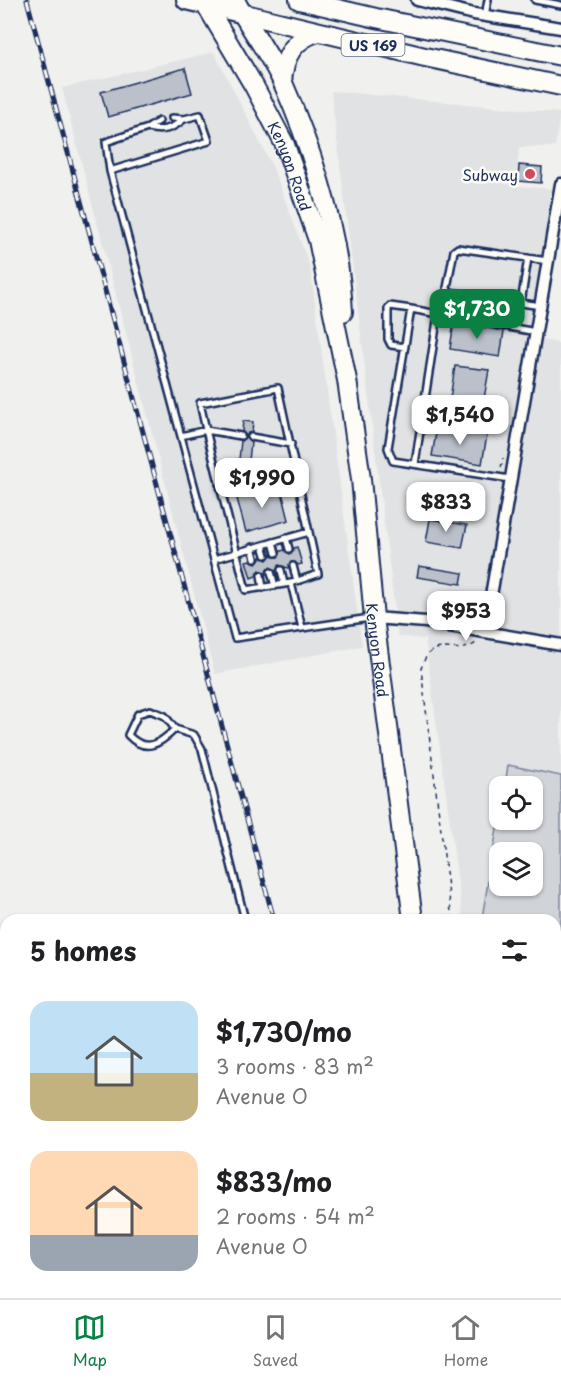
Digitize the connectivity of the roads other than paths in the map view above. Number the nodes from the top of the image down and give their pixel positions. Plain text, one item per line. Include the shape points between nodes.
1 (186, 0) edge
2 (299, 0) edge
3 (417, 0) edge
4 (488, 0) edge
5 (535, 0) edge
6 (204, 2) edge
7 (561, 5) edge
8 (238, 7) edge
9 (485, 16) junction
10 (561, 28) edge
11 (318, 32) junction
12 (561, 56) edge
13 (282, 81) junction
14 (561, 86) edge
15 (172, 118) dead end
16 (184, 119) junction
17 (159, 121) dead end
18 (148, 128) junction
19 (110, 171) junction
20 (561, 184) edge
21 (528, 258) junction
22 (548, 261) junction
23 (521, 303) junction
24 (541, 306) junction
25 (411, 309) junction
26 (438, 314) junction
27 (536, 332) junction
28 (405, 347) junction
29 (347, 380) junction
30 (206, 430) junction
31 (181, 436) junction
32 (241, 436) dead end
33 (251, 438) dead end
34 (291, 444) junction
35 (415, 464) junction
36 (296, 466) junction
37 (512, 480) junction
38 (219, 484) junction
39 (309, 532) junction
40 (286, 538) junction
41 (273, 542) junction
42 (263, 545) junction
43 (252, 548) junction
44 (289, 549) dead end
45 (237, 552) junction
46 (276, 553) dead end
47 (266, 555) dead end
48 (255, 558) dead end
49 (214, 559) junction
50 (293, 566) dead end
51 (280, 570) dead end
52 (272, 572) dead end
53 (261, 575) dead end
54 (294, 582) junction
55 (284, 584) junction
56 (275, 586) junction
57 (263, 588) junction
58 (374, 618) junction
59 (302, 628) junction
60 (485, 631) junction
61 (561, 645) edge
62 (175, 729) junction
63 (244, 914) edge
64 (412, 914) edge

1 - 6 main road, US 169
2 - 12 main road, US 169
3 - 9 street
4 - 9 lane
5 - 7 lane
6 - 8 main road, US 169
6 - 29 main road, Kenyon Road via 285,145 318,240
8 - 11 main road, US 169
8 - 13 main road, Kenyon Road
9 - 10 street
11 - 13 main road via 297,42 290,51
11 - 14 main road, US 169
13 - 29 main road, Kenyon Road via 333,237 342,287
15 - 16 lane
16 - 18 lane via 160,131
16 - 19 lane via 200,115 209,141
17 - 18 lane
18 - 19 lane via 106,142
19 - 31 lane
20 - 22 street
21 - 22 lane
21 - 23 lane
21 - 23 lane via 458,248 454,251 447,288 449,292
22 - 24 street
23 - 24 lane
24 - 27 street
25 - 26 lane
25 - 28 lane
25 - 28 lane via 388,309 388,339 391,345
26 - 27 lane
26 - 35 lane
27 - 37 street
28 - 35 lane via 388,448 393,460
29 - 58 main road, Kenyon Road via 362,479
30 - 31 lane
30 - 32 lane
30 - 34 lane via 200,403 278,388
30 - 38 lane
31 - 49 lane
33 - 34 lane
34 - 36 lane
35 - 37 lane
36 - 38 lane
36 - 39 lane
37 - 60 street
38 - 45 lane
39 - 40 lane
39 - 54 lane via 318,574
40 - 41 lane
40 - 44 lane
41 - 42 lane
41 - 46 lane
42 - 43 lane
42 - 47 lane
43 - 45 lane
43 - 48 lane
45 - 49 lane
45 - 57 lane via 246,590
49 - 59 lane via 235,638
50 - 54 lane
51 - 55 lane
52 - 56 lane
53 - 57 lane
54 - 55 lane
54 - 59 lane
55 - 56 lane
56 - 57 lane
58 - 59 lane
58 - 60 street
58 - 64 main road, Kenyon Road
60 - 61 street
62 - 62 lane via 164,740 148,746 136,743 128,735 138,714 150,710 165,716
62 - 63 lane via 194,735 202,748

